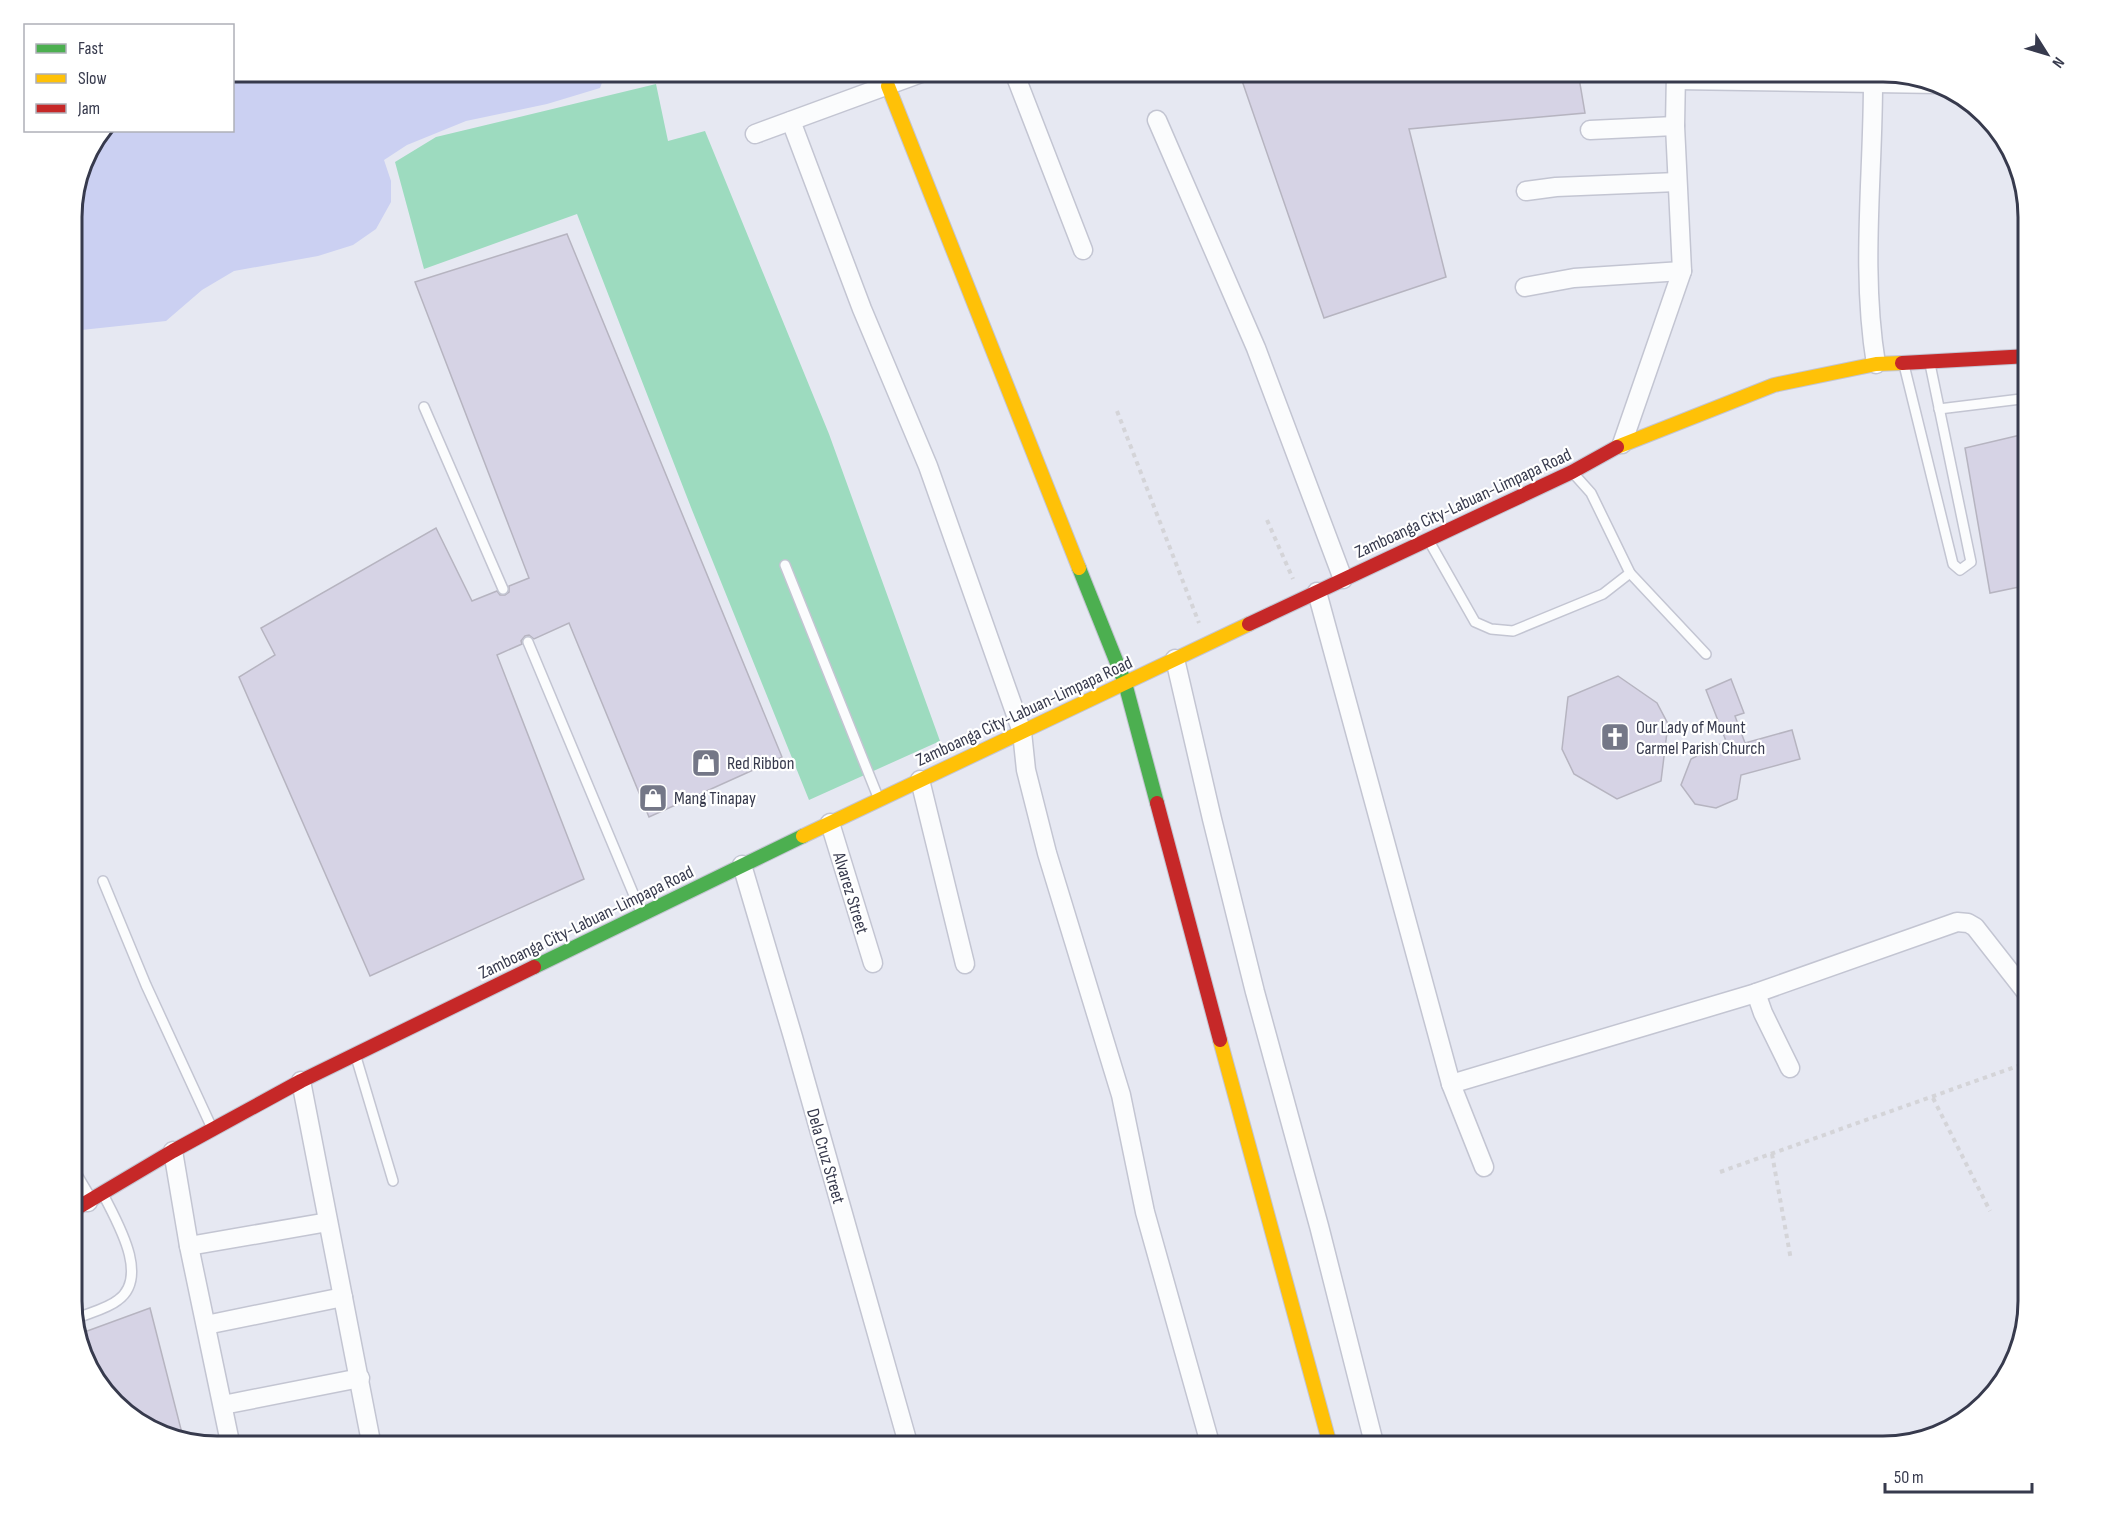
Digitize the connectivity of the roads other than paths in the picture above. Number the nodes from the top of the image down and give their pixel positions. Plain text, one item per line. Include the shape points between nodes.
1 (1676, 82) edge
2 (1873, 82) edge
3 (897, 83) edge
4 (1018, 83) edge
5 (888, 86) junction
6 (1157, 120) dead end
7 (791, 121) junction
8 (1675, 126) junction
9 (1590, 130) dead end
10 (755, 134) dead end
11 (1677, 182) junction
12 (1526, 191) dead end
13 (1083, 250) dead end
14 (1682, 272) junction
15 (1525, 287) dead end
16 (2018, 357) edge
17 (1929, 361) junction
18 (1903, 362) junction
19 (1876, 364) junction
20 (2018, 400) edge
21 (424, 407) dead end
22 (1939, 409) junction
23 (1623, 444) junction
24 (1572, 472) junction
25 (1428, 539) junction
26 (785, 565) dead end
27 (1630, 573) junction
28 (1343, 579) junction
29 (503, 589) dead end
30 (1309, 595) junction
31 (528, 642) dead end
32 (1706, 654) dead end
33 (1175, 659) junction
34 (1125, 683) junction
35 (1022, 732) junction
36 (921, 780) junction
37 (879, 800) junction
38 (830, 823) junction
39 (742, 865) junction
40 (103, 881) dead end
41 (642, 914) junction
42 (873, 963) dead end
43 (965, 964) dead end
44 (2018, 982) edge
45 (1756, 993) junction
46 (355, 1054) junction
47 (1790, 1068) dead end
48 (301, 1081) junction
49 (1450, 1084) junction
50 (213, 1131) junction
51 (172, 1151) junction
52 (1484, 1167) dead end
53 (393, 1181) dead end
54 (88, 1202) edge
55 (328, 1222) junction
56 (189, 1246) junction
57 (343, 1297) junction
58 (84, 1315) edge
59 (206, 1325) junction
60 (360, 1378) junction
61 (223, 1405) junction
62 (229, 1436) edge
63 (370, 1436) edge
64 (906, 1436) edge
65 (1208, 1436) edge
66 (1328, 1436) edge
67 (1373, 1436) edge

1 - 8 street
2 - 19 street via 1868,285
3 - 5 street
4 - 13 street
5 - 7 street
5 - 34 main road
6 - 28 street via 1256,348
7 - 10 street
7 - 35 street via 862,309 928,466
8 - 9 street
8 - 11 street
11 - 12 street
11 - 14 street
14 - 15 street via 1574,278
14 - 23 street
16 - 17 main road, Zamboanga City-Labuan-Limpapa Road
17 - 18 main road, Zamboanga City-Labuan-Limpapa Road
17 - 22 lane
18 - 19 main road, Zamboanga City-Labuan-Limpapa Road
18 - 22 lane via 1953,564 1960,570 1971,562
19 - 23 main road, Zamboanga City-Labuan-Limpapa Road via 1774,385
20 - 22 lane
21 - 29 lane
23 - 24 main road, Zamboanga City-Labuan-Limpapa Road
24 - 25 main road, Zamboanga City-Labuan-Limpapa Road
24 - 27 lane via 1591,493
25 - 27 lane via 1476,622 1491,629 1514,631 1603,594
25 - 28 main road, Zamboanga City-Labuan-Limpapa Road
26 - 37 lane
27 - 32 lane
28 - 30 main road, Zamboanga City-Labuan-Limpapa Road
30 - 33 main road, Zamboanga City-Labuan-Limpapa Road
30 - 49 street
31 - 41 lane
33 - 34 main road, Zamboanga City-Labuan-Limpapa Road
33 - 67 street via 1255,992
34 - 35 main road, Zamboanga City-Labuan-Limpapa Road
34 - 66 main road
35 - 36 main road, Zamboanga City-Labuan-Limpapa Road
35 - 65 street via 1026,770 1047,853 1121,1095 1145,1212
36 - 37 main road, Zamboanga City-Labuan-Limpapa Road
36 - 43 street
37 - 38 main road, Zamboanga City-Labuan-Limpapa Road
38 - 39 main road, Zamboanga City-Labuan-Limpapa Road
38 - 42 street, Alvarez Street
39 - 41 main road, Zamboanga City-Labuan-Limpapa Road
39 - 64 street, Dela Cruz Street
40 - 50 lane
41 - 46 main road, Zamboanga City-Labuan-Limpapa Road
44 - 45 street via 1975,927 1963,922
45 - 47 street
45 - 49 street
46 - 48 main road, Zamboanga City-Labuan-Limpapa Road
46 - 53 lane
48 - 50 main road, Zamboanga City-Labuan-Limpapa Road
48 - 55 street
49 - 52 street
50 - 51 main road, Zamboanga City-Labuan-Limpapa Road
51 - 54 main road, Zamboanga City-Labuan-Limpapa Road
51 - 56 street
54 - 58 lane via 122,1232 132,1277 119,1300
55 - 56 street
55 - 57 street
56 - 59 street
57 - 59 street
57 - 60 street
59 - 61 street
60 - 61 street
60 - 63 street
61 - 62 street

